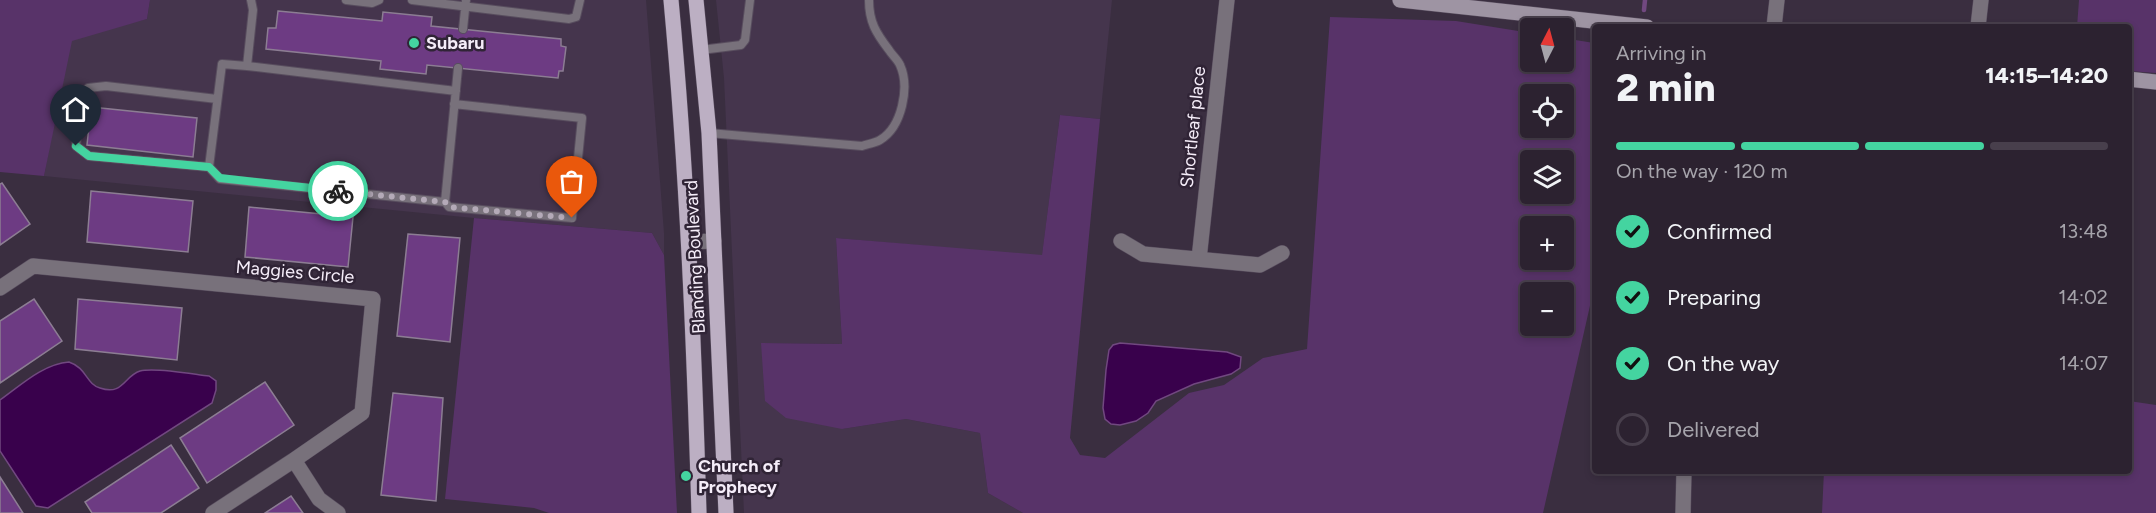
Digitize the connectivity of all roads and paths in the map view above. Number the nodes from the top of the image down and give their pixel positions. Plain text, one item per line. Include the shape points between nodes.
1 (251, 0) edge
2 (346, 0) edge
3 (379, 0) edge
4 (412, 0) edge
5 (580, 0) edge
6 (671, 0) edge
7 (696, 0) edge
8 (750, 0) edge
9 (869, 0) edge
10 (1227, 0) edge
11 (1400, 0) edge
12 (1777, 0) edge
13 (1981, 0) edge
14 (466, 2) edge
15 (1620, 24) edge
16 (1774, 24) edge
17 (1978, 24) edge
18 (463, 29) dead end
19 (701, 50) junction
20 (247, 66) junction
21 (458, 68) dead end
22 (2132, 79) edge
23 (2156, 82) edge
24 (456, 91) junction
25 (217, 99) junction
26 (454, 104) junction
27 (708, 133) junction
28 (209, 167) junction
29 (445, 202) junction
30 (714, 241) junction
31 (1121, 241) dead end
32 (689, 243) junction
33 (1282, 253) dead end
34 (1198, 259) junction
35 (0, 288) edge
36 (294, 460) junction
37 (1684, 474) edge
38 (698, 482) junction
39 (213, 513) edge
40 (338, 513) edge
41 (699, 513) edge
42 (707, 513) edge
43 (726, 513) edge
44 (1683, 513) edge

1 - 20 lane
2 - 3 lane
4 - 14 lane
5 - 14 lane via 576,17 569,19
6 - 32 main road, Blanding Boulevard
7 - 19 main road, Blanding Boulevard
8 - 19 lane via 741,45
9 - 27 lane via 875,32 900,64 905,86 902,107 892,128 880,140 862,146
10 - 34 street, Shortleaf place
11 - 15 street
12 - 16 street
13 - 17 street
14 - 18 lane
19 - 27 main road, Blanding Boulevard
20 - 24 lane
20 - 25 lane via 222,64
21 - 24 lane
22 - 23 street
24 - 26 lane
25 - 28 lane
25 - 28 lane via 106,86 88,88 81,96 76,146 89,156
26 - 29 lane
26 - 29 lane via 582,118 572,218 449,207
27 - 30 main road, Blanding Boulevard
28 - 29 lane via 220,178
30 - 32 street
30 - 43 main road, Blanding Boulevard
31 - 34 street via 1143,254
32 - 38 main road, Blanding Boulevard
33 - 34 street via 1260,265
35 - 36 street, Maggies Circle via 33,266 373,299 362,412
36 - 39 street, Maggies Circle
36 - 40 street via 319,499
37 - 44 street
38 - 41 main road, Blanding Boulevard
38 - 42 main road

